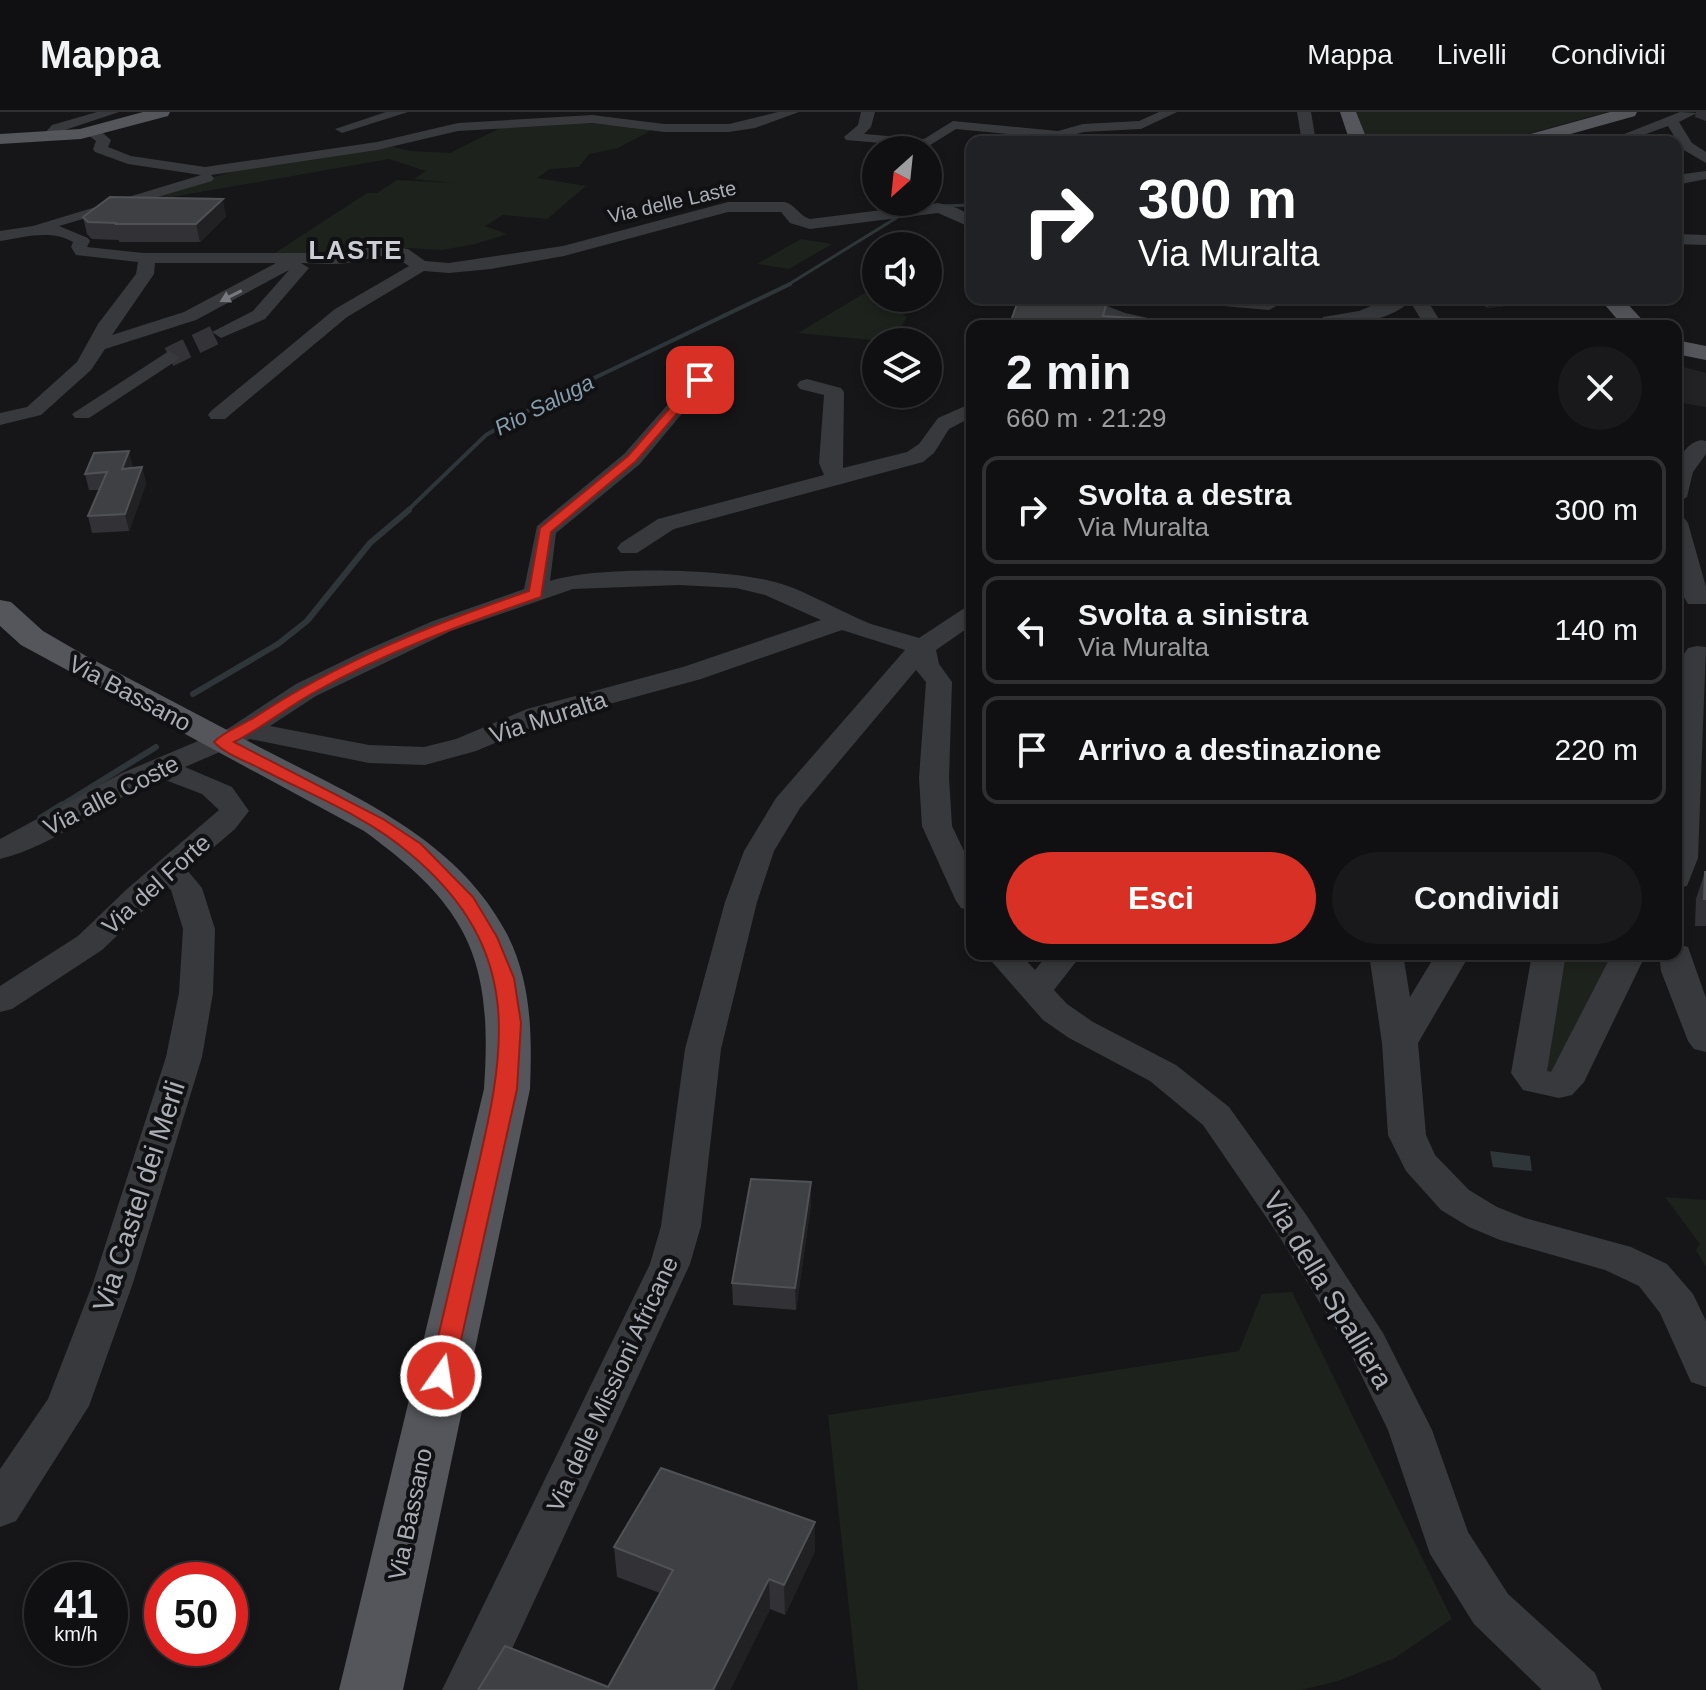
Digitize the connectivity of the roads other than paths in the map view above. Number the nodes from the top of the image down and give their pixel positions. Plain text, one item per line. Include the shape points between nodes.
1 (162, 112) edge
2 (792, 112) edge
3 (1107, 112) edge
4 (1170, 112) edge
5 (1304, 112) edge
6 (1348, 112) edge
7 (1629, 112) edge
8 (108, 113) edge
9 (1690, 113) edge
10 (512, 118) edge
11 (867, 118) edge
12 (1076, 119) dead end
13 (448, 120) dead end
14 (1672, 121) junction
15 (93, 132) junction
16 (1002, 136) edge
17 (1308, 136) edge
18 (1357, 136) edge
19 (1547, 136) edge
20 (1628, 136) edge
21 (1681, 136) edge
22 (48, 137) junction
23 (335, 137) dead end
24 (1682, 138) edge
25 (0, 139) edge
26 (102, 150) junction
27 (206, 158) dead end
28 (1706, 161) edge
29 (1682, 163) edge
30 (252, 165) junction
31 (163, 167) junction
32 (1706, 175) edge
33 (1682, 179) edge
34 (966, 220) edge
35 (22, 233) junction
36 (0, 236) edge
37 (1682, 239) edge
38 (1706, 240) edge
39 (304, 257) junction
40 (147, 258) junction
41 (421, 266) junction
42 (1086, 304) edge
43 (1393, 304) edge
44 (1410, 304) edge
45 (1616, 304) edge
46 (1130, 320) edge
47 (1343, 320) edge
48 (1428, 320) edge
49 (1630, 320) edge
50 (221, 332) tunnel mouth
51 (98, 345) junction
52 (1682, 349) edge
53 (1706, 353) edge
54 (169, 357) tunnel mouth
55 (700, 380) dead end
56 (807, 385) dead end
57 (966, 412) edge
58 (82, 414) dead end
59 (218, 415) dead end
60 (0, 419) edge
61 (1682, 443) edge
62 (1704, 446) edge
63 (1682, 472) edge
64 (839, 475) junction
65 (629, 548) dead end
66 (1682, 548) edge
67 (536, 594) junction
68 (1693, 601) edge
69 (0, 609) edge
70 (966, 618) edge
71 (843, 621) junction
72 (922, 647) junction
73 (1706, 655) edge
74 (112, 684) junction
75 (1684, 690) edge
76 (278, 707) junction
77 (234, 736) junction
78 (161, 766) junction
79 (0, 850) edge
80 (1682, 861) edge
81 (170, 869) junction
82 (1682, 885) edge
83 (1706, 887) edge
84 (966, 888) edge
85 (1008, 960) edge
86 (1060, 960) edge
87 (1387, 960) edge
88 (1449, 960) edge
89 (1548, 960) edge
90 (1626, 960) edge
91 (1677, 960) edge
92 (1036, 991) junction
93 (0, 1001) edge
94 (1706, 1041) edge
95 (1400, 1043) junction
96 (1706, 1370) edge
97 (0, 1507) edge
98 (371, 1690) edge
99 (467, 1690) edge
100 (1577, 1690) edge

1 - 15 main road
2 - 10 street via 729,128
3 - 12 street
4 - 16 street via 1140,125
5 - 17 street
6 - 18 main road
7 - 19 main road
8 - 22 street via 57,128
9 - 14 street
10 - 13 street
10 - 30 street
11 - 16 street via 851,137 927,143 953,125
14 - 20 street
14 - 21 street
15 - 22 main road
15 - 26 street via 104,139
22 - 25 main road
23 - 31 street
24 - 28 street
26 - 27 street via 122,144
26 - 31 street
28 - 29 street
30 - 31 street via 194,171
30 - 35 street
32 - 33 street
34 - 41 street, Via delle Laste via 938,208 810,224 796,220 785,207 736,206 520,260
35 - 36 street, Via delle Laste
35 - 40 street, Via delle Laste via 64,233 82,241 82,251
37 - 38 street
39 - 40 street, Via delle Laste
39 - 41 street, Via delle Laste via 346,258 391,250
39 - 50 street via 259,315
39 -> 51 street via 190,316
40 - 51 street via 145,274 107,324
41 - 59 street via 341,313
42 - 46 street
43 - 47 street
44 - 48 street
45 - 49 main road
51 - 60 street via 46,403
52 - 53 main road
54 - 58 street
55 - 67 street via 632,459 545,531
56 - 64 street via 834,392 830,463
57 - 64 street via 942,425 928,449 916,457
61 - 62 street
62 - 63 street
64 - 65 street via 666,524
66 - 68 street
67 - 71 street via 589,579 726,580 773,589
67 - 76 street via 407,641
69 - 74 main road, Via Bassano via 32,638
70 - 72 street, Via delle Missioni Africane
71 - 72 street
71 - 77 street, Via Muralta via 692,673 537,715 425,756
72 - 84 street via 926,665 939,682 937,826
72 - 99 street, Via delle Missioni Africane via 787,804 759,851 703,1049 681,1226 670,1264
73 - 75 street via 1697,654
74 - 76 street via 141,688 218,723 251,721
74 - 77 main road, Via Bassano
75 - 80 street
76 - 77 street
77 - 78 street, Via alle Coste
77 - 98 main road, Via Bassano via 414,848 466,901 504,978 511,1023 507,1089
78 - 79 street, Via alle Coste
78 - 81 street, Via del Forte via 218,791 234,811
81 - 93 street, Via del Forte via 90,943
81 - 97 street, Via Castel dei Merli via 186,888 199,929 196,993 184,1057 113,1283 67,1406
82 - 83 street
85 - 92 street, Via della Spalliera
86 - 92 street
87 - 95 street
88 - 95 street
89 - 90 street via 1529,1073 1536,1081 1559,1086 1571,1074
91 - 94 street
92 - 100 street, Via della Spalliera via 1055,1012 1163,1073 1216,1116 1368,1345 1410,1430 1447,1540 1491,1609
95 - 96 street via 1407,1135 1419,1162 1455,1200 1483,1217 1617,1258 1653,1275 1678,1305

